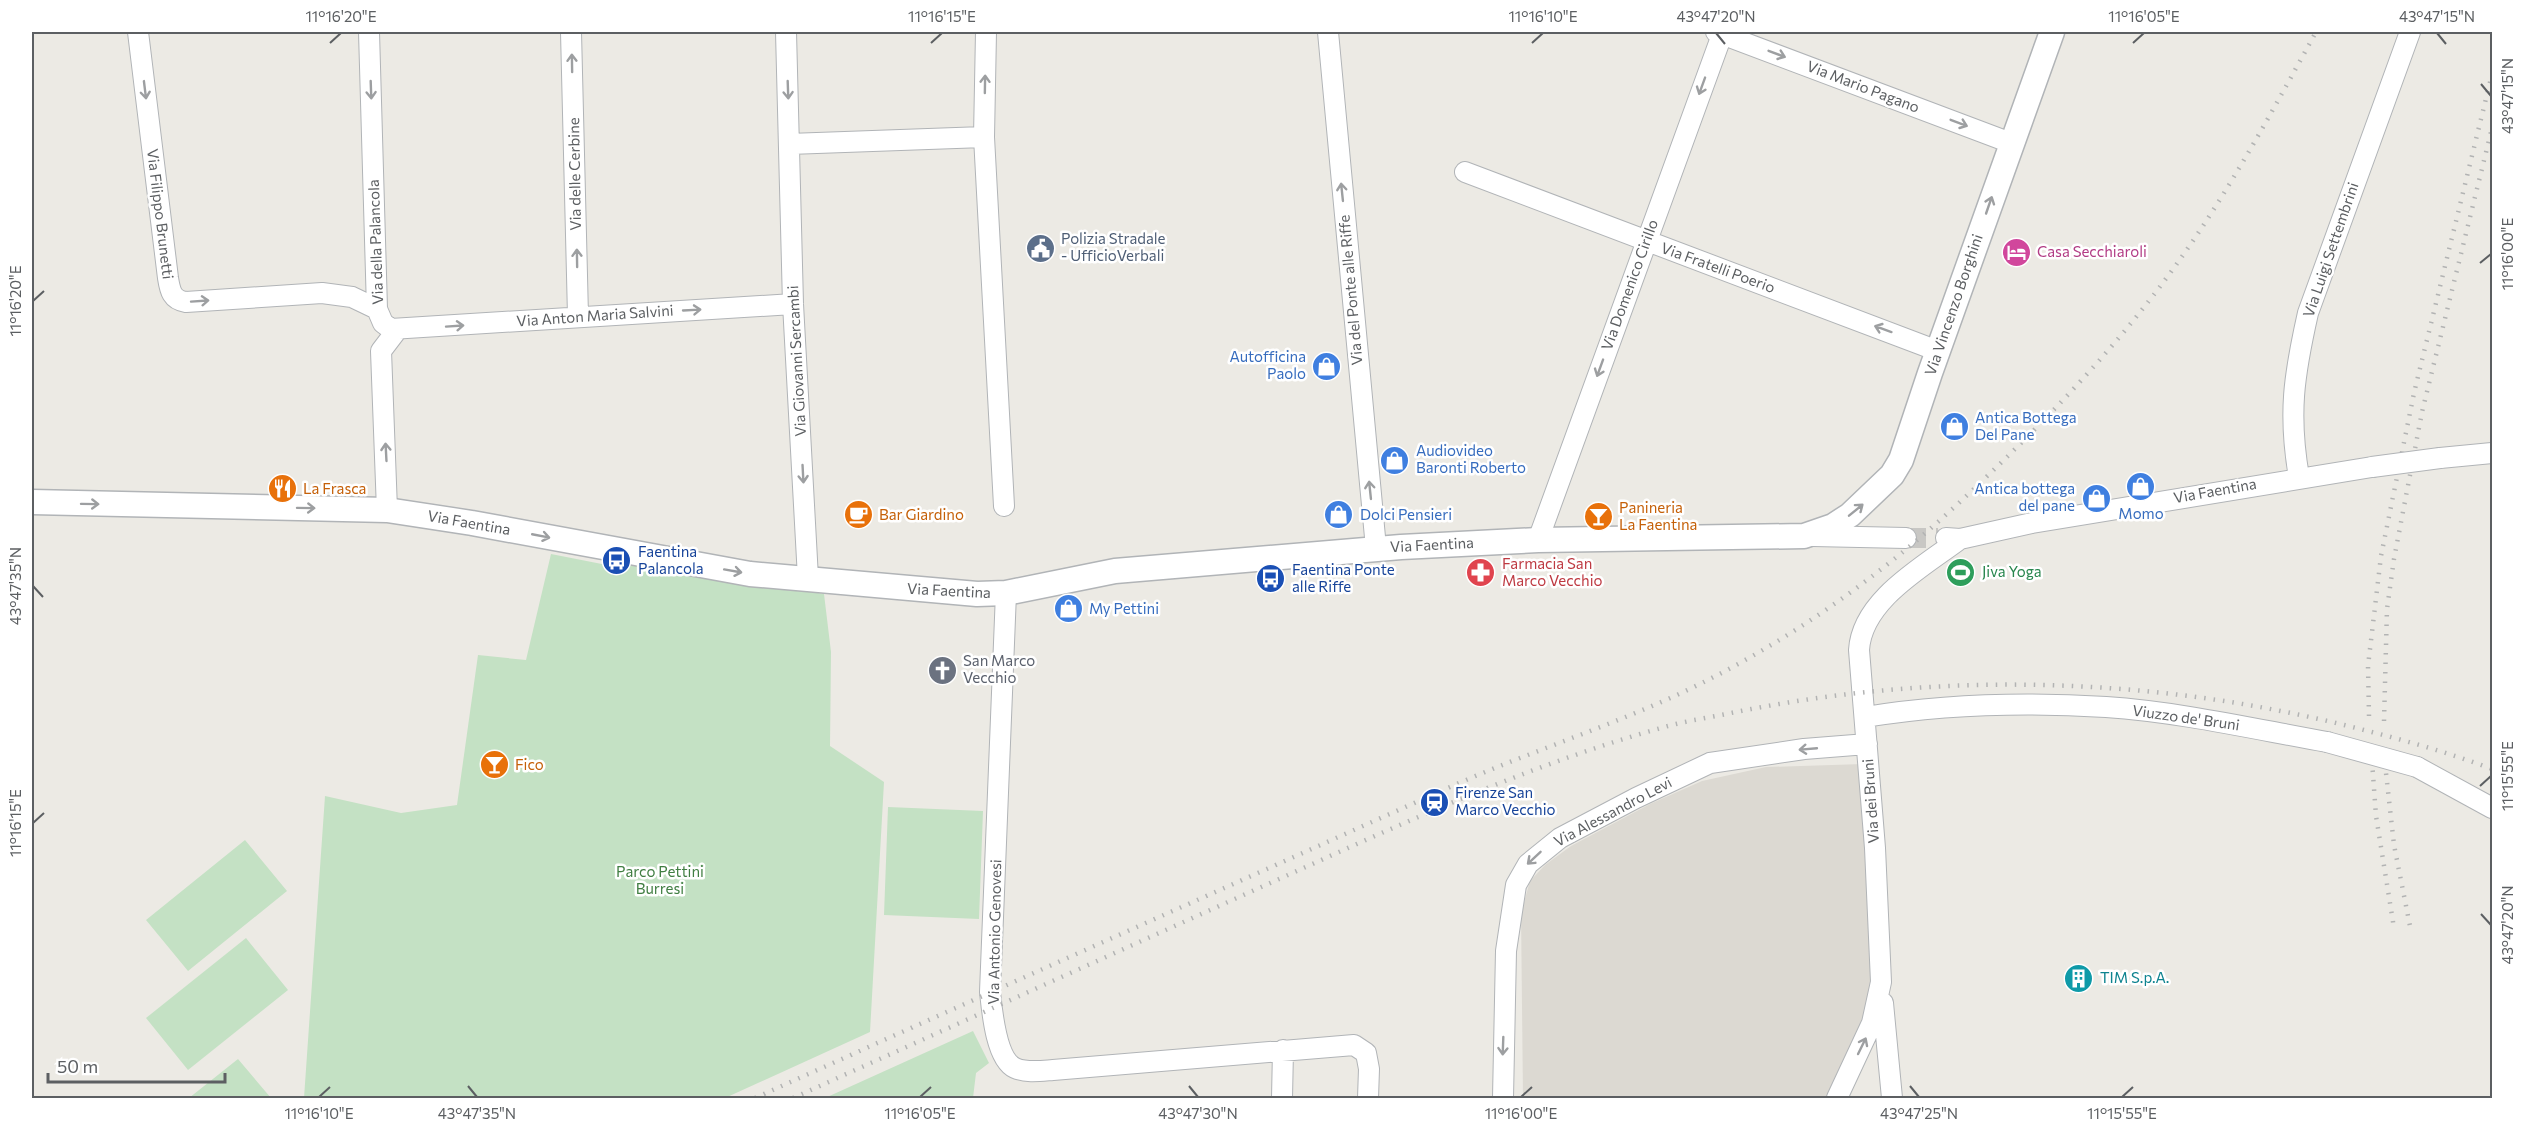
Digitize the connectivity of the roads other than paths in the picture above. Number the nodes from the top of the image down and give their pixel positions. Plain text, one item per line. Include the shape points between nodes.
1 (138, 32) edge
2 (369, 32) edge
3 (571, 32) edge
4 (786, 32) edge
5 (986, 32) edge
6 (1328, 32) edge
7 (1720, 32) edge
8 (2052, 32) edge
9 (2410, 32) edge
10 (984, 136) junction
11 (2011, 143) junction
12 (789, 144) junction
13 (1465, 172) dead end
14 (1646, 240) junction
15 (793, 304) junction
16 (377, 309) junction
17 (578, 316) junction
18 (397, 330) junction
19 (1938, 351) junction
20 (2493, 453) edge
21 (2299, 477) junction
22 (32, 502) edge
23 (1004, 506) dead end
24 (387, 510) junction
25 (1804, 536) junction
26 (1906, 538) tunnel mouth
27 (1938, 538) tunnel mouth
28 (1960, 539) junction
29 (1538, 540) junction
30 (1376, 548) junction
31 (808, 578) junction
32 (1006, 592) junction
33 (1865, 717) junction
34 (1867, 744) junction
35 (2493, 808) edge
36 (1881, 982) junction
37 (1283, 1050) junction
38 (1282, 1098) edge
39 (1368, 1098) edge
40 (1503, 1098) edge
41 (1837, 1098) edge
42 (1893, 1098) edge

1 -> 16 street, Via Filippo Brunetti via 168,279 176,299 186,302 322,293 352,297
2 -> 16 street, Via della Palancola
17 -> 3 street, Via delle Cerbine
4 -> 12 street, Via Giovanni Sercambi
10 -> 5 street
30 -> 6 street, Via del Ponte alle Riffe
7 -> 11 street, Via Mario Pagano
7 -> 14 street, Via Domenico Cirillo
8 - 11 street, Via Vincenzo Borghini
9 - 21 street, Via Luigi Settembrini via 2308,313 2292,415
10 - 12 street
10 - 23 street
19 -> 11 street, Via Vincenzo Borghini
12 - 15 street, Via Giovanni Sercambi
13 - 14 street, Via Fratelli Poerio
19 -> 14 street, Via Fratelli Poerio
14 -> 29 street, Via Domenico Cirillo
17 -> 15 street, Via Anton Maria Salvini
15 -> 31 street, Via Giovanni Sercambi
16 - 18 street, Via della Palancola via 383,323
18 -> 17 street, Via Anton Maria Salvini
24 -> 18 street via 381,351
25 -> 19 street, Via Vincenzo Borghini via 1850,515 1892,475 1905,451
20 - 21 street, Via Faentina, bridge
21 - 28 street, Via Faentina
22 -> 24 street, Via Faentina
24 -> 31 street, Via Faentina via 750,574
25 - 26 street, Via Faentina
25 - 29 street, Via Faentina
27 - 28 street, Via Faentina
28 - 33 street, Via dei Bruni via 1882,599 1869,615 1859,650
29 - 30 street, Via Faentina
30 - 32 street, Via Faentina via 1115,571
31 - 32 street, Via Faentina via 977,594
32 - 37 street, Via Antonio Genovesi via 990,992 1003,1056 1013,1067 1025,1071
33 - 34 street, Via dei Bruni
33 - 35 street, Viuzzo de' Bruni, bridge via 1987,704 2106,707 2237,725 2327,742 2416,766
34 - 36 street, Via dei Bruni
34 -> 40 street, Via Alessandro Levi via 1710,763 1560,838 1536,856 1516,885 1506,951
41 -> 36 street, Via dei Bruni via 1872,1023
36 - 42 street
37 - 38 street
37 - 39 street, Via Antonio Genovesi via 1354,1045 1366,1053

